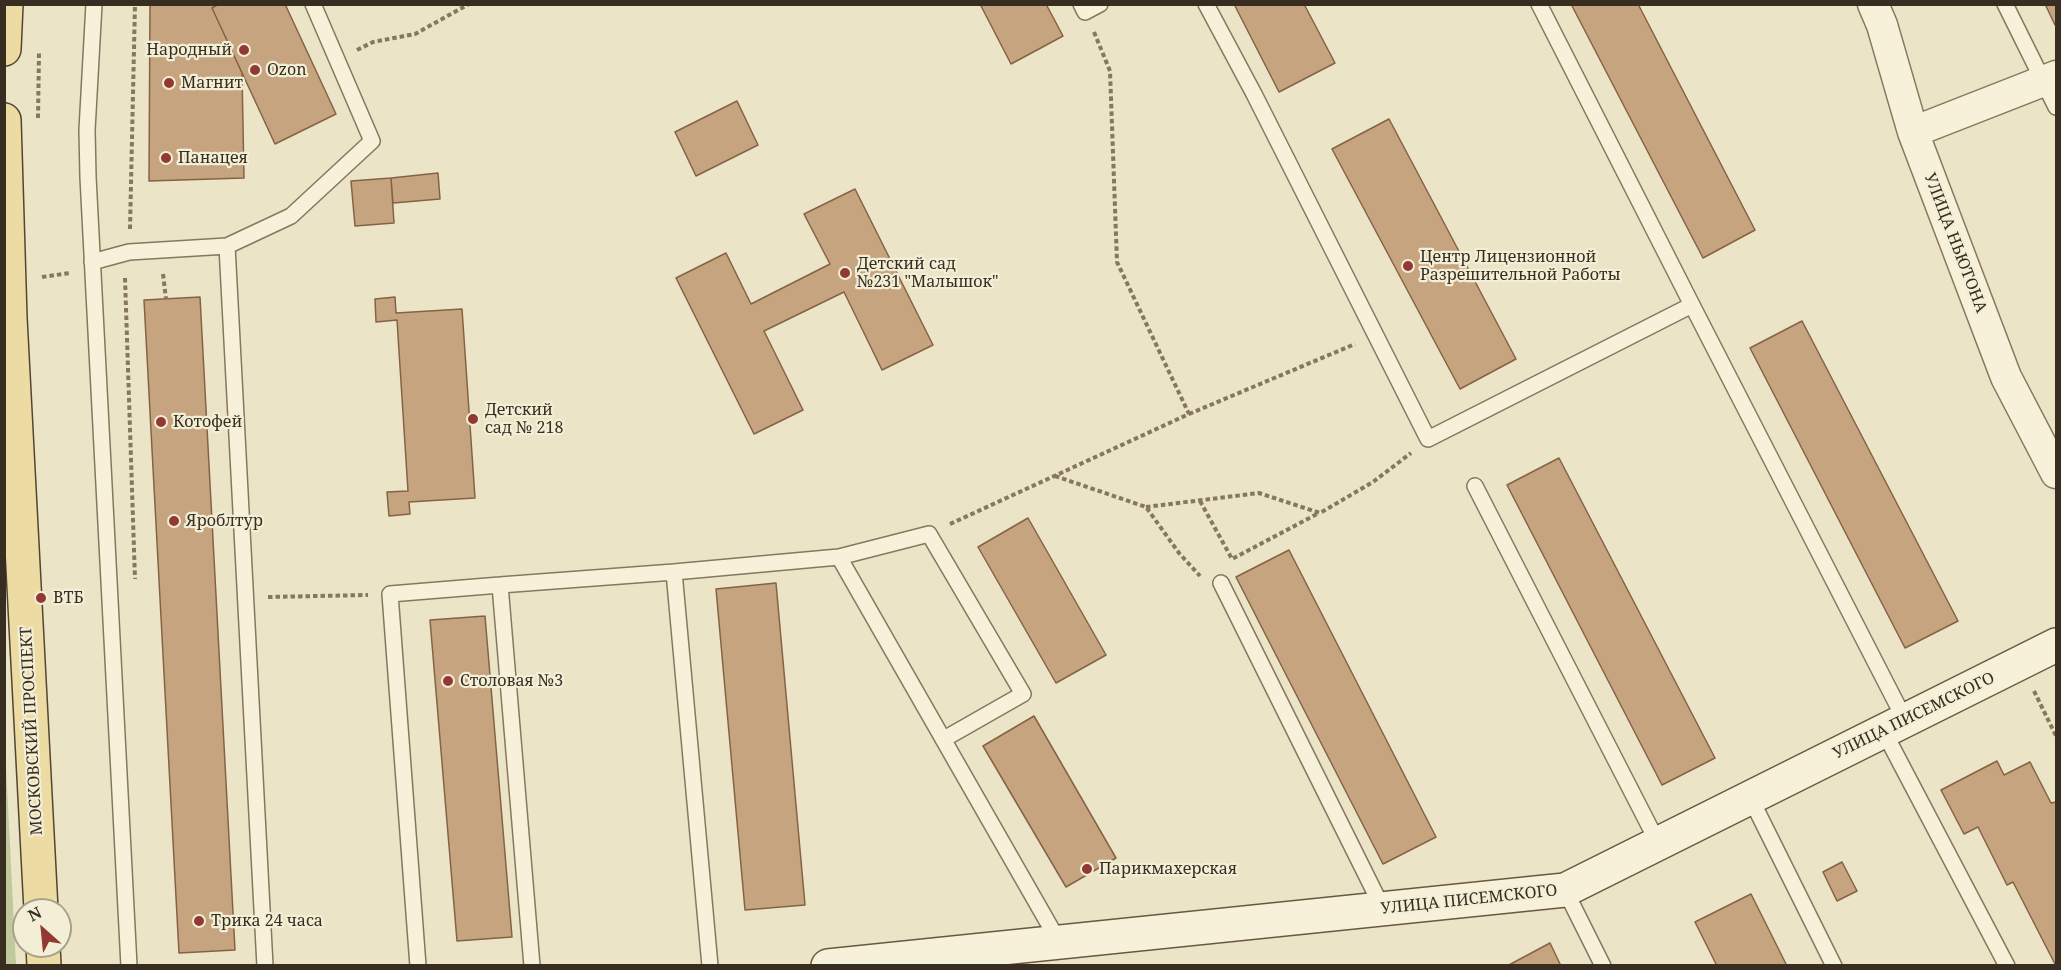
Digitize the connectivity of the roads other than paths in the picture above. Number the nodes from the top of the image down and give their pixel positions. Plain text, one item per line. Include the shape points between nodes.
1 (6, 4) edge
2 (94, 4) edge
3 (313, 4) edge
4 (1100, 4) edge
5 (1206, 4) edge
6 (1539, 4) edge
7 (1873, 4) edge
8 (2005, 4) edge
9 (1083, 8) edge
10 (4, 48) edge
11 (2052, 88) edge
12 (4, 120) edge
13 (1913, 132) junction
14 (227, 246) junction
15 (93, 266) junction
16 (1692, 305) junction
17 (2056, 473) edge
18 (1475, 486) dead end
19 (839, 557) junction
20 (674, 572) junction
21 (1221, 583) road end
22 (500, 585) junction
23 (2056, 645) edge
24 (1894, 725) junction
25 (944, 739) junction
26 (1750, 797) junction
27 (1658, 843) junction
28 (1565, 890) junction
29 (41, 898) edge
30 (1383, 909) junction
31 (1059, 942) junction
32 (129, 966) edge
33 (265, 966) edge
34 (418, 966) edge
35 (532, 966) edge
36 (710, 966) edge
37 (828, 966) edge
38 (1603, 966) edge
39 (1834, 966) edge
40 (2007, 966) edge

1 - 10 main road
2 - 15 lane via 87,130
3 - 14 lane via 372,141 291,216
4 - 9 lane
5 - 16 lane via 1428,439
6 - 16 lane
7 - 13 street, УЛИЦА НЬЮТОНА
8 - 11 lane
11 - 13 street
12 - 29 main road, МОСКОВСКИЙ ПРОСПЕКТ via 10,318
13 - 17 street, УЛИЦА НЬЮТОНА via 2006,377
14 - 15 lane via 129,252
14 - 33 lane
15 - 32 lane
16 - 24 lane
18 - 27 lane
19 - 20 lane
19 - 25 lane
19 - 25 lane via 929,534 1023,694
20 - 22 lane
20 - 36 lane
21 - 30 lane
22 - 34 lane via 390,594
22 - 35 lane
23 - 24 street, УЛИЦА ПИСЕМСКОГО
24 - 26 street, УЛИЦА ПИСЕМСКОГО
24 - 40 lane
25 - 31 lane
26 - 27 street, УЛИЦА ПИСЕМСКОГО
26 - 39 lane
27 - 28 street, УЛИЦА ПИСЕМСКОГО
28 - 30 street, УЛИЦА ПИСЕМСКОГО
28 - 38 lane
30 - 31 street, УЛИЦА ПИСЕМСКОГО
31 - 37 street, УЛИЦА ПИСЕМСКОГО

